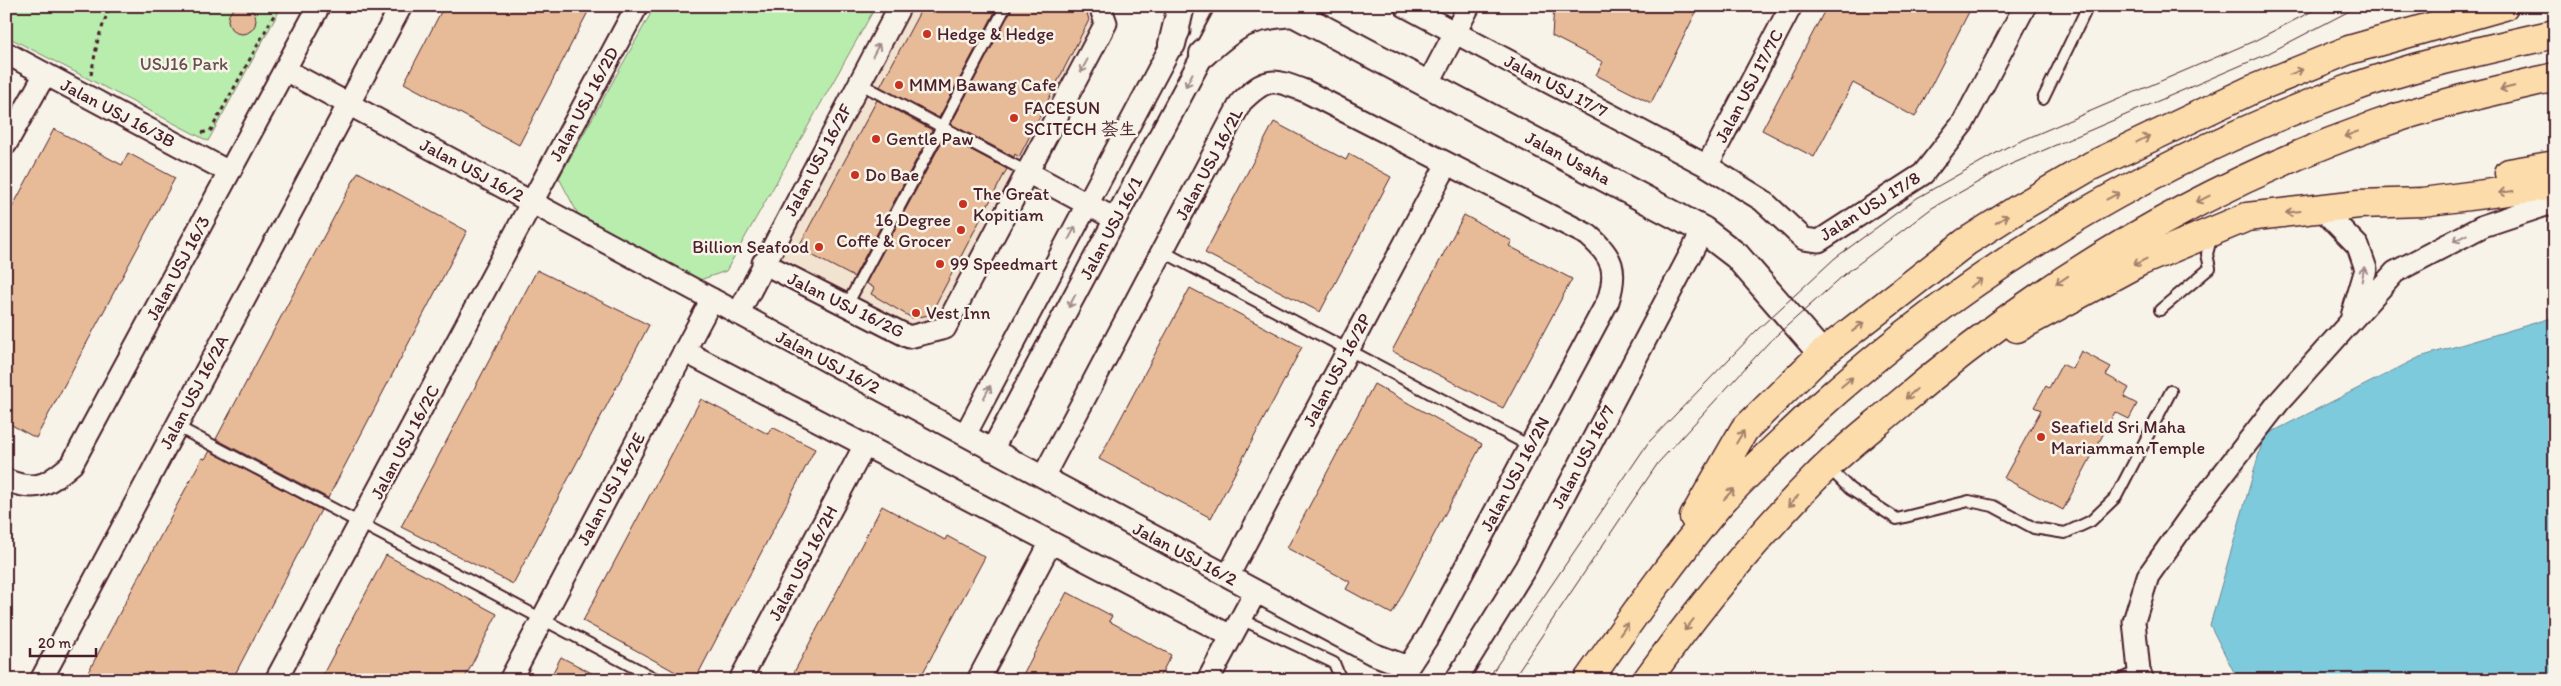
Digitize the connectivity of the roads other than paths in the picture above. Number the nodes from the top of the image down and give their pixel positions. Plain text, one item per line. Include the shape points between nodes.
1 (319, 6) edge
2 (401, 6) edge
3 (637, 6) edge
4 (900, 6) edge
5 (1006, 6) edge
6 (1181, 6) edge
7 (1192, 6) edge
8 (1229, 6) edge
9 (1405, 6) edge
10 (1469, 6) edge
11 (1791, 6) edge
12 (2025, 6) edge
13 (2088, 6) edge
14 (2504, 6) edge
15 (1287, 10) edge
16 (1103, 15) edge
17 (1455, 33) junction
18 (2555, 34) edge
19 (1172, 44) junction
20 (6, 53) edge
21 (1203, 54) junction
22 (285, 70) junction
23 (44, 74) junction
24 (2555, 77) edge
25 (859, 83) junction
26 (1428, 84) junction
27 (2042, 99) dead end
28 (348, 104) junction
29 (942, 127) junction
30 (6, 144) edge
31 (1447, 164) junction
32 (2555, 165) edge
33 (1707, 166) junction
34 (229, 172) junction
35 (1027, 172) junction
36 (2555, 185) edge
37 (532, 202) junction
38 (2555, 202) edge
39 (1087, 204) junction
40 (2359, 204) junction
41 (2321, 208) junction
42 (1116, 219) junction
43 (2218, 227) junction
44 (1703, 230) junction
45 (2182, 243) junction
46 (1598, 244) joint
47 (1162, 251) junction
48 (2207, 254) junction
49 (763, 264) junction
50 (712, 299) junction
51 (847, 306) junction
52 (2160, 310) dead end
53 (738, 314) junction
54 (2350, 321) junction
55 (1348, 350) junction
56 (684, 351) junction
57 (1822, 354) junction
58 (1948, 362) junction
59 (2171, 391) dead end
60 (176, 426) junction
61 (965, 435) junction
62 (865, 446) junction
63 (1530, 446) junction
64 (992, 450) junction
65 (1827, 466) junction
66 (1042, 477) junction
67 (6, 480) edge
68 (362, 523) junction
69 (1050, 542) junction
70 (1665, 572) junction
71 (1228, 576) junction
72 (1256, 591) junction
73 (542, 619) junction
74 (1236, 627) junction
75 (1667, 652) junction
76 (1373, 654) joint
77 (2141, 675) edge
78 (41, 680) edge
79 (276, 680) edge
80 (510, 680) edge
81 (658, 680) edge
82 (740, 680) edge
83 (978, 680) edge
84 (1208, 680) edge
85 (1341, 680) edge
86 (1456, 680) edge
87 (1588, 680) edge
88 (1647, 680) edge
89 (1658, 680) edge
90 (2118, 680) edge

1 - 22 street, Jalan USJ 16/3
2 - 28 street, Jalan USJ 16/2A
3 - 37 street, Jalan USJ 16/2D
25 -> 4 street, Jalan USJ 16/2F
5 - 29 lane
6 - 19 street
7 - 19 street, Jalan USJ 16/1
8 - 21 street, Jalan USJ 16/1
9 - 17 street, Jalan USJ 17/7
10 - 17 street
11 - 33 street, Jalan USJ 17/7C
12 - 33 street, Jalan USJ 17/8 via 1963,123 1923,174 1819,241 1804,239 1762,200
13 - 27 lane
57 -> 14 highway via 1966,242 2091,166 2251,90 2349,50
15 - 21 street via 1246,21 1229,30
15 - 26 street, Jalan Usaha
16 -> 35 street, Jalan USJ 16/2G
17 - 26 street
17 - 33 street, Jalan USJ 17/7
70 -> 18 highway via 1723,500 1838,389 1962,292 2098,204 2245,130 2343,91 2434,63
19 - 39 street, Jalan USJ 16/1
20 - 23 street, Jalan USJ 16/3B
21 -> 42 street, Jalan USJ 16/1
22 - 28 street, Jalan USJ 16/2
22 - 34 street, Jalan USJ 16/3
23 - 30 street
23 - 34 street, Jalan USJ 16/3B
24 -> 58 highway via 2379,124 2298,154 2201,199 2079,268
25 - 29 lane
25 - 49 street, Jalan USJ 16/2F
26 - 44 street, Jalan Usaha
28 - 37 street, Jalan USJ 16/2
28 - 60 street, Jalan USJ 16/2A
29 - 35 lane
29 - 51 lane
31 - 46 street, Jalan USJ 16/2L via 1588,235
31 - 47 street, Jalan USJ 16/2L via 1305,91 1278,81 1258,85 1242,102
31 - 55 street, Jalan USJ 16/2P
32 - 40 highway via 2434,186
34 - 67 street, Jalan USJ 16/3 via 72,464 48,484 20,486
35 - 39 street
35 - 51 street, Jalan USJ 16/2G via 946,328 909,337
36 -> 40 highway via 2422,202
37 - 50 street, Jalan USJ 16/2
37 - 68 street, Jalan USJ 16/2C
38 -> 54 street via 2483,226 2395,272
39 - 42 street
61 -> 39 street, Jalan USJ 16/1
40 - 41 highway
41 -> 43 highway via 2247,217
54 -> 41 street via 2366,269 2358,246
42 -> 64 street, Jalan USJ 16/1
43 - 45 highway
43 - 48 lane via 2212,234
44 - 57 street, Jalan Usaha via 1736,256
44 - 86 street, Jalan USJ 16/7 via 1526,567
45 - 48 lane
45 -> 58 highway via 2139,262 2055,310
46 - 63 street, Jalan USJ 16/2N via 1614,270 1608,301
47 - 55 lane
47 - 66 street, Jalan USJ 16/2L
48 - 52 lane via 2210,268
49 - 51 street, Jalan USJ 16/2G
49 - 53 street, Jalan USJ 16/2F
50 - 53 street, Jalan USJ 16/2
50 - 56 street, Jalan USJ 16/2E
53 - 61 street, Jalan USJ 16/2
54 - 77 street via 2278,403 2148,576 2134,621
55 - 63 lane
55 - 71 street, Jalan USJ 16/2P
56 - 62 street
56 - 73 street, Jalan USJ 16/2E
70 -> 57 highway via 1744,430
58 -> 65 highway
59 - 65 lane via 2116,497 2091,521 2066,533 2034,528 1993,506 1969,501 1897,519 1850,489
60 - 68 lane
60 - 78 street, Jalan USJ 16/2A
61 - 64 street, Jalan USJ 16/2
62 - 69 street
62 - 82 street, Jalan USJ 16/2H
63 - 76 street, Jalan USJ 16/2N via 1429,635 1408,666
64 - 66 street, Jalan USJ 16/2
65 -> 75 highway via 1761,534
66 - 71 street, Jalan USJ 16/2
68 - 73 lane
68 - 79 street, Jalan USJ 16/2C
69 - 74 street
69 - 83 street
87 -> 70 highway
71 - 72 street, Jalan USJ 16/2
72 - 74 street
72 - 76 street, Jalan USJ 16/2
73 - 80 street, Jalan USJ 16/2E
73 - 81 lane
74 - 84 street
74 - 85 lane via 1334,663
75 - 88 highway
75 - 89 highway
77 - 90 lane

